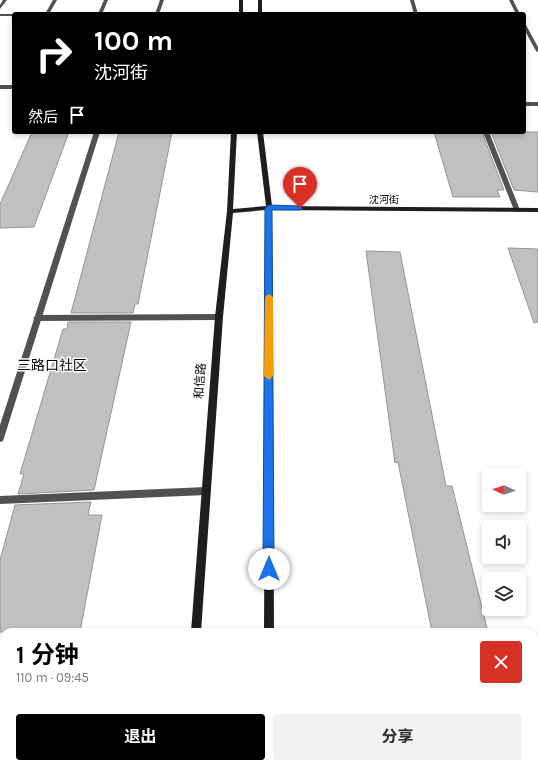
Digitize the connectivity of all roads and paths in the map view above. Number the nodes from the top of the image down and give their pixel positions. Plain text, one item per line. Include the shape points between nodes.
1 (6, 0) edge
2 (55, 0) edge
3 (106, 0) edge
4 (162, 0) edge
5 (241, 0) edge
6 (260, 0) edge
7 (412, 0) edge
8 (511, 0) edge
9 (0, 8) edge
10 (48, 12) edge
11 (101, 12) edge
12 (158, 12) edge
13 (241, 12) edge
14 (260, 12) edge
15 (415, 12) edge
16 (517, 12) edge
17 (0, 15) edge
18 (12, 15) edge
19 (526, 29) edge
20 (538, 51) edge
21 (0, 87) edge
22 (12, 87) edge
23 (526, 104) edge
24 (538, 104) edge
25 (96, 134) edge
26 (234, 134) edge
27 (260, 134) edge
28 (487, 134) edge
29 (269, 208) junction
30 (517, 210) junction
31 (538, 210) edge
32 (230, 211) junction
33 (219, 317) junction
34 (37, 318) junction
35 (0, 438) edge
36 (206, 491) junction
37 (0, 500) edge
38 (196, 628) edge
39 (269, 628) edge

1 - 9 street
2 - 10 street
3 - 11 street
4 - 12 street
5 - 13 street
6 - 14 street
7 - 15 street
8 - 16 street
17 - 18 street
19 - 20 street
21 - 22 street
23 - 24 street
25 - 34 street
26 - 32 street, 和信路
27 - 29 street
28 - 30 street
29 - 30 street, 沈河街
29 - 32 street, 沈河街
29 - 39 street
30 - 31 street, 沈河街
32 - 33 street, 和信路
33 - 34 street
33 - 36 street, 和信路
34 - 35 street
36 - 37 street
36 - 38 street, 和信路

